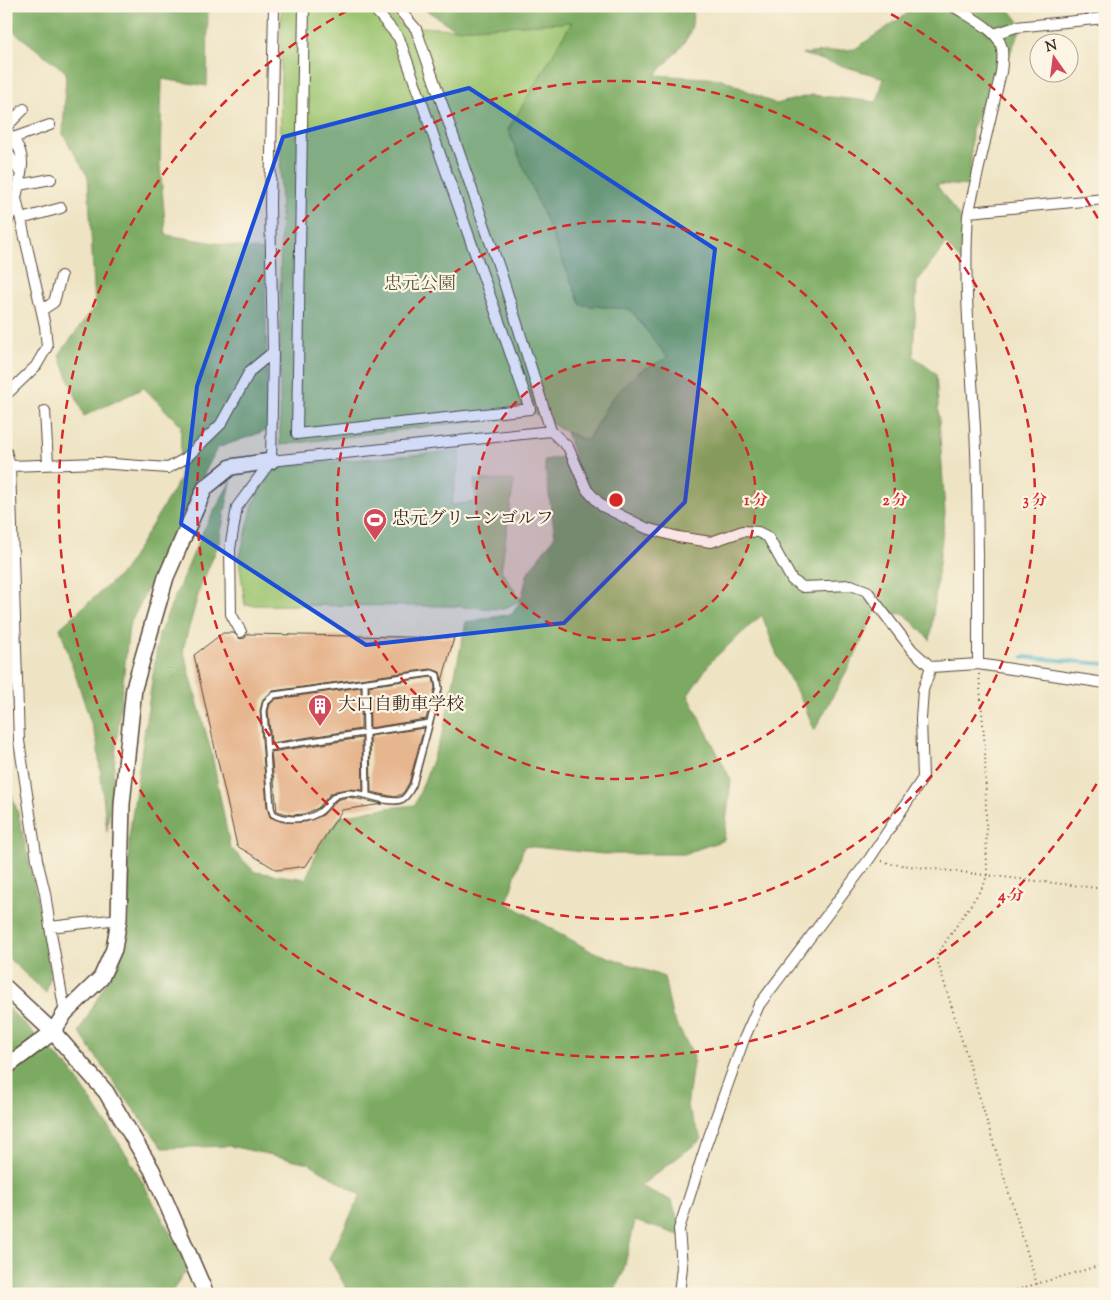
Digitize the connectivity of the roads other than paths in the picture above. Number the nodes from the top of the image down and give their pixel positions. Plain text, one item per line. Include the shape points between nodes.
1 (274, 6) edge
2 (304, 6) edge
3 (372, 6) edge
4 (396, 6) edge
5 (952, 6) edge
6 (1105, 18) edge
7 (994, 34) junction
8 (24, 109) dead end
9 (50, 125) dead end
10 (6, 128) edge
11 (13, 138) junction
12 (6, 150) edge
13 (21, 174) junction
14 (51, 180) dead end
15 (19, 185) junction
16 (16, 198) junction
17 (1105, 199) edge
18 (61, 208) dead end
19 (969, 212) junction
20 (21, 219) junction
21 (6, 226) edge
22 (61, 276) dead end
23 (42, 310) junction
24 (273, 352) junction
25 (6, 395) edge
26 (45, 411) dead end
27 (551, 431) junction
28 (6, 451) edge
29 (271, 461) junction
30 (48, 464) junction
31 (10, 466) junction
32 (241, 632) dead end
33 (978, 664) junction
34 (931, 667) junction
35 (365, 682) junction
36 (1105, 683) edge
37 (429, 723) junction
38 (367, 731) junction
39 (267, 748) junction
40 (368, 795) junction
41 (119, 920) junction
42 (50, 927) junction
43 (6, 988) edge
44 (65, 1013) junction
45 (53, 1032) junction
46 (6, 1067) edge
47 (206, 1294) edge
48 (679, 1294) edge

1 - 24 street via 270,204
2 - 3 street via 297,434 530,409 399,38
4 - 27 street via 416,29 532,365
5 - 7 street
6 - 7 street via 1016,27
7 - 19 street via 1001,45 1001,72
8 - 10 street
9 - 11 street
10 - 11 street
11 - 13 street via 23,155
12 - 13 street
13 - 15 street
14 - 15 street
15 - 16 street
16 - 20 street
16 - 21 street
17 - 19 street
18 - 20 street
19 - 33 street via 968,290 978,527
20 - 23 street
22 - 23 street via 54,302
23 - 25 street via 47,347 36,366
24 - 29 street
24 - 30 street via 250,371 221,424 186,458 168,468 99,462
26 - 30 street
27 - 29 street
27 - 34 street via 568,447 587,490 602,506 646,528 678,537 711,542 742,531 758,532 768,537 792,580 803,587 851,586 867,591 912,650
28 - 31 street
29 - 32 street via 237,506 230,549 231,614
29 - 41 street via 231,467 205,488 166,577 134,688 122,804
30 - 31 street
31 - 42 street via 19,741
33 - 34 street
33 - 36 street
34 - 48 street via 923,690 923,778 870,858 759,1006 744,1038 679,1229 682,1268
35 - 37 lane via 437,675 439,688
35 - 38 lane
35 - 39 lane via 274,696 266,702 264,711
37 - 38 lane
37 - 40 lane via 413,785 406,796 402,800 394,800
38 - 39 lane
38 - 40 lane
39 - 40 lane via 271,807 278,817 306,818 321,811 332,797 339,794
41 - 42 street
41 - 44 street via 114,949 102,978
42 - 44 street
43 - 45 street
44 - 45 street
45 - 46 street
45 - 47 street via 106,1092 126,1123 152,1170

